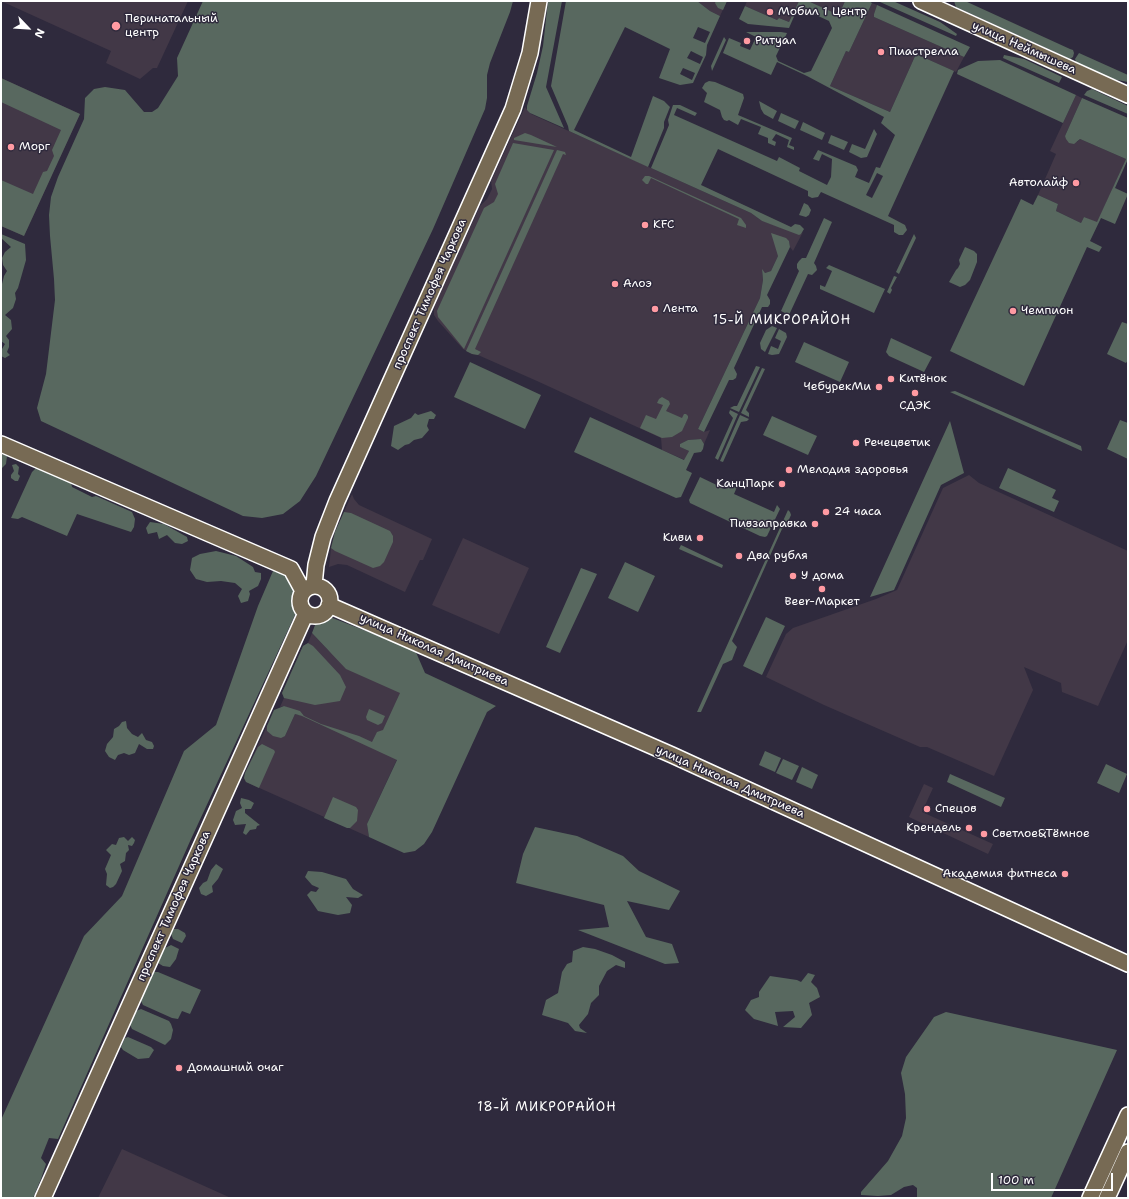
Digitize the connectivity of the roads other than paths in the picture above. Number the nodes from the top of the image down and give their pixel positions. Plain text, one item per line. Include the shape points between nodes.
1 (539, 1) edge
2 (921, 1) edge
3 (1128, 95) edge
4 (1, 444) edge
5 (308, 588) junction
6 (329, 605) junction
7 (306, 613) junction
8 (1128, 964) edge
9 (1128, 1116) edge
10 (1128, 1152) edge
11 (43, 1198) edge
12 (1090, 1198) edge
13 (1107, 1198) edge

1 - 5 main road, проспект Тимофея Чаркова via 530,53 513,109 337,501
2 - 3 main road, улица Неймышева
4 - 5 main road via 291,569
5 - 6 main road via 319,586 327,591
5 - 7 main road via 300,597 302,609
6 - 7 main road via 320,615 312,616
6 - 8 main road, улица Николая Дмитриева via 657,749
7 - 11 main road, проспект Тимофея Чаркова
9 - 12 main road
10 - 13 main road

